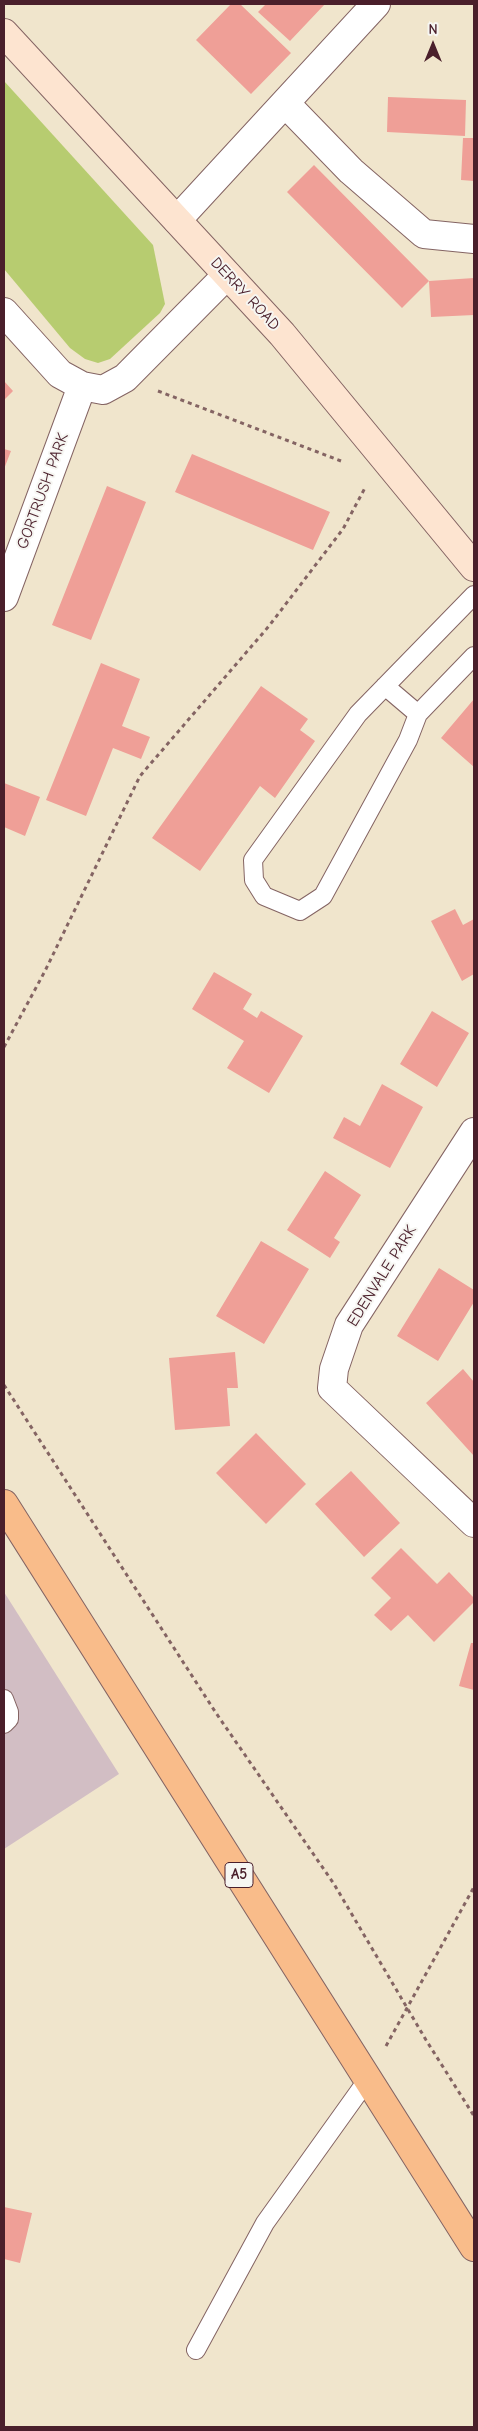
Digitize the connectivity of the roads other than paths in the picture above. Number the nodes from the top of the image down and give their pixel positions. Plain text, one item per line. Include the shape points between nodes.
1 (376, 4) edge
2 (4, 33) edge
3 (286, 104) junction
4 (177, 220) junction
5 (474, 239) edge
6 (227, 275) junction
7 (4, 312) edge
8 (82, 386) junction
9 (474, 566) edge
10 (474, 595) edge
11 (4, 597) edge
12 (474, 656) edge
13 (385, 686) junction
14 (418, 714) junction
15 (474, 1132) edge
16 (4, 1504) edge
17 (474, 1523) edge
18 (4, 1699) edge
19 (4, 1724) edge
20 (368, 2079) junction
21 (474, 2247) edge
22 (196, 2350) dead end

1 - 3 street
2 - 4 main road, DERRY ROAD
3 - 4 street
3 - 5 street via 351,171 424,234
4 - 6 main road, DERRY ROAD
6 - 8 street via 125,378 103,390
6 - 9 main road, DERRY ROAD via 282,334 379,466
7 - 8 street via 60,374
8 - 11 street, GORTRUSH PARK
10 - 13 lane
12 - 14 lane
13 - 14 lane
13 - 14 lane via 358,714 253,860 254,880 264,896 300,911 323,896 408,740
15 - 17 street, EDENVALE PARK via 349,1325 334,1369 332,1388
16 - 20 highway, A5
18 - 19 lane via 9,1720
20 - 21 highway, A5
20 - 22 lane via 265,2223

